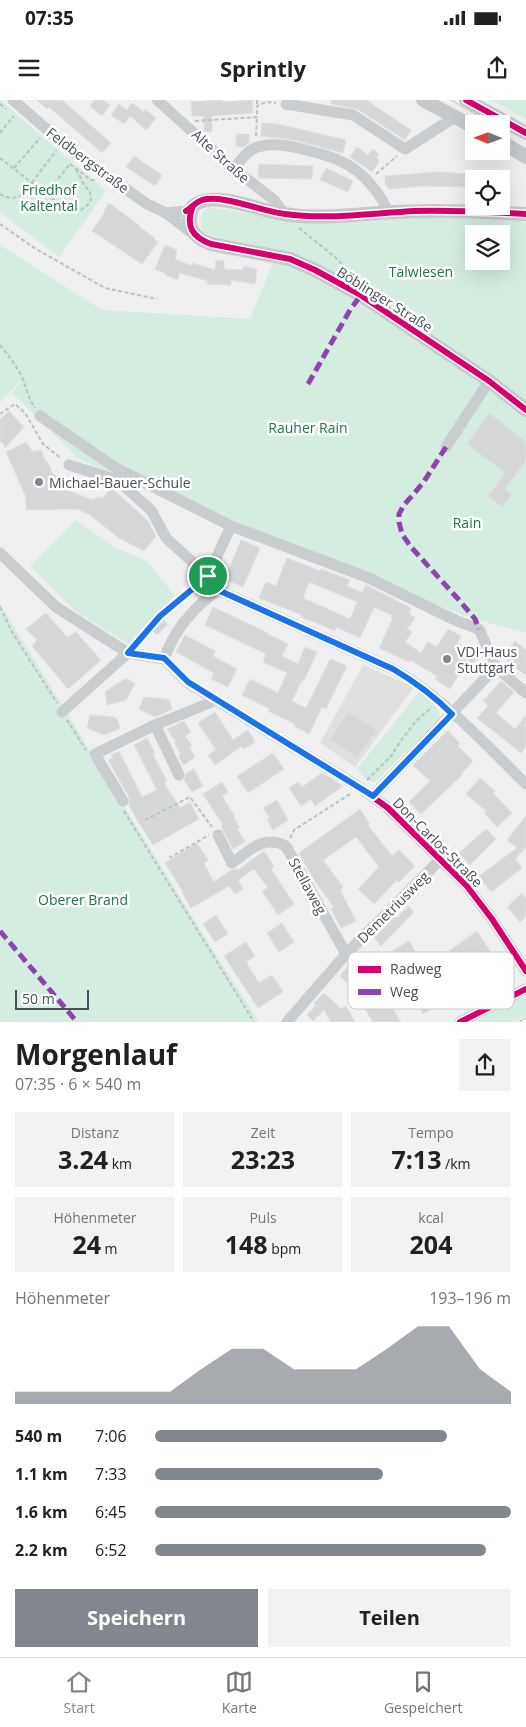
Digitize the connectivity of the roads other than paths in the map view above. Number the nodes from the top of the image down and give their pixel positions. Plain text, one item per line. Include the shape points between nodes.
1 (13, 100) edge
2 (156, 100) edge
3 (423, 100) edge
4 (466, 100) edge
5 (286, 104) road end
6 (455, 117) junction
7 (465, 122) edge
8 (526, 132) edge
9 (510, 147) edge
10 (526, 157) edge
11 (234, 168) junction
12 (192, 206) junction
13 (388, 212) junction
14 (166, 213) junction
15 (284, 214) junction
16 (526, 214) edge
17 (194, 234) junction
18 (489, 381) junction
19 (526, 410) edge
20 (40, 416) road end
21 (446, 447) dead end
22 (69, 465) road end
23 (231, 526) junction
24 (0, 552) edge
25 (208, 576) junction
26 (218, 590) junction
27 (128, 653) junction
28 (164, 658) junction
29 (496, 667) junction
30 (526, 693) edge
31 (217, 700) junction
32 (62, 712) road end
33 (452, 714) junction
34 (155, 725) junction
35 (179, 775) dead end
36 (526, 784) edge
37 (373, 796) junction
38 (121, 803) road end
39 (218, 835) dead end
40 (441, 859) junction
41 (514, 952) edge
42 (514, 953) edge
43 (346, 954) junction
44 (526, 971) edge
45 (526, 989) edge
46 (514, 995) edge
47 (486, 1009) edge
48 (287, 1022) edge
49 (460, 1022) edge

1 - 14 street, Feldbergstraße via 72,151 147,204
2 - 11 street, Alte Straße
3 - 6 main road
4 - 8 main road
5 - 6 street via 353,115 405,149
6 - 7 main road
9 - 10 main road
11 - 13 street via 250,150 275,144 322,154 347,163 368,180
11 - 15 street, Alte Straße via 274,200
12 - 14 street via 186,211
12 - 15 main road via 204,200 214,200
12 - 17 main road via 190,225
13 - 15 main road via 322,216
13 - 16 main road via 453,210
14 - 17 street, Feldbergstraße
17 - 18 main road, Böblinger Straße via 211,244 290,259 315,270 359,294
18 - 19 main road, Böblinger Straße
18 - 21 street
20 - 23 street via 116,468
22 - 25 street via 117,480 151,510 166,538
23 - 25 street
23 - 29 street via 369,578 479,629
24 - 27 street via 56,607
25 - 26 street
26 - 28 street via 177,630
26 - 33 street via 393,669 412,680
27 - 28 street
27 - 32 street
28 - 31 street, Don-Carlos-Straße via 188,682
29 - 30 street
29 - 33 street
31 - 34 street
31 - 37 street, Don-Carlos-Straße
33 - 36 street
33 - 37 street
34 - 35 street
34 - 38 street via 95,754
37 - 40 street, Don-Carlos-Straße
39 - 43 street, Stellaweg via 232,863 263,842 278,842 286,846
40 - 41 street, Don-Carlos-Straße via 466,885
40 - 43 street, Demetriusweg
42 - 44 street, Don-Carlos-Straße
43 - 48 street, Demetriusweg
45 - 46 street
47 - 49 street

